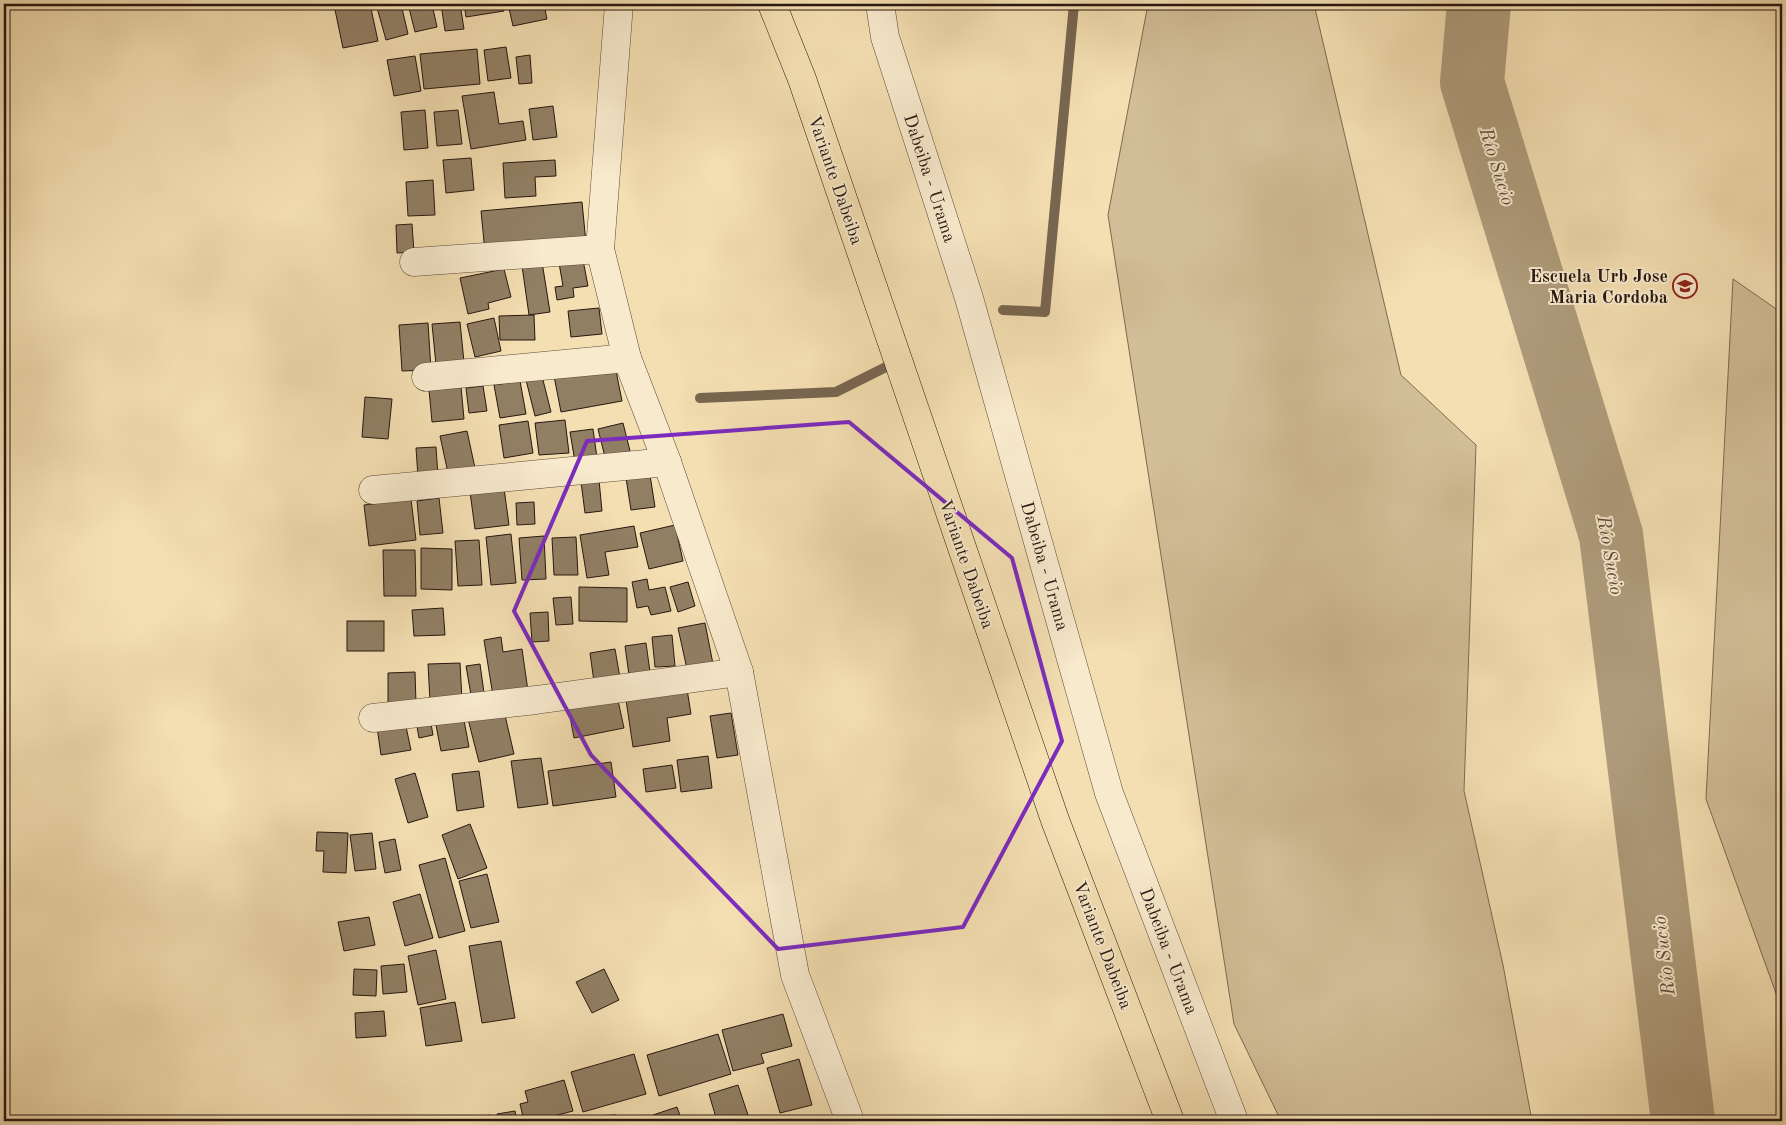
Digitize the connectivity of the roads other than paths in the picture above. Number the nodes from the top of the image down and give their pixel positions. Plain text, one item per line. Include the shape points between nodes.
1 (619, 4) edge
2 (772, 4) edge
3 (880, 4) edge
4 (600, 249) junction
5 (414, 262) dead end
6 (628, 358) junction
7 (426, 377) dead end
8 (666, 462) junction
9 (373, 490) dead end
10 (739, 672) junction
11 (373, 718) dead end
12 (850, 1121) edge
13 (1170, 1121) edge
14 (1234, 1121) edge

1 - 4 street
2 - 13 highway, Variante Dabeiba via 802,79 1055,820
3 - 14 street, Dabeiba - Urama via 885,37 969,298 1108,793
4 - 5 street
4 - 6 street
6 - 7 street
6 - 8 street
8 - 9 street
8 - 10 street
10 - 11 street
10 - 12 street via 795,975

